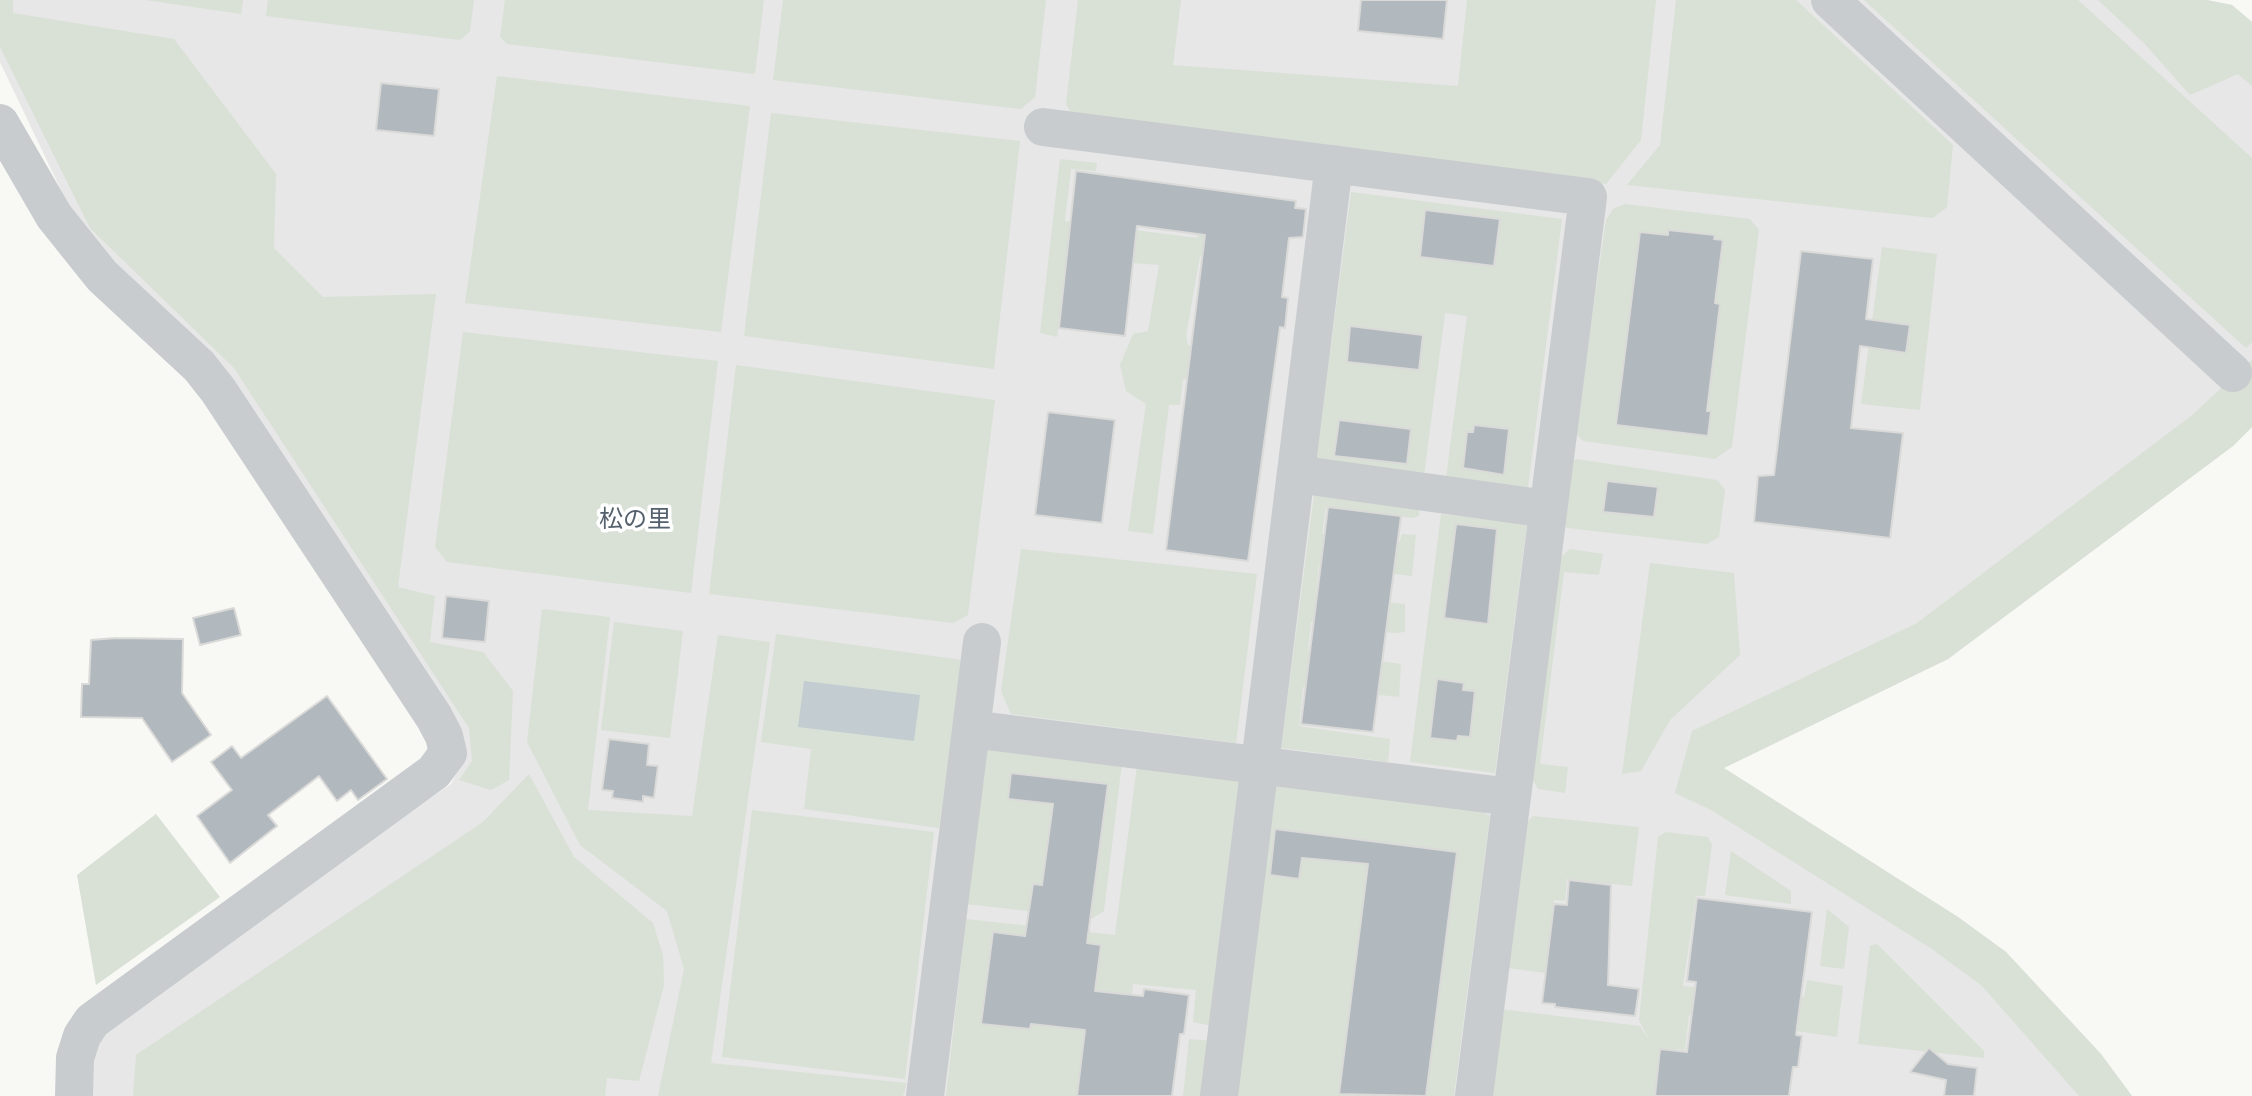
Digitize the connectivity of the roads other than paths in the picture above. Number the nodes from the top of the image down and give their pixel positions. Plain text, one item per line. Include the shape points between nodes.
1 (1830, 0) edge
2 (0, 123) edge
3 (1043, 127) dead end
4 (1334, 164) junction
5 (2234, 373) dead end
6 (1296, 474) junction
7 (1547, 509) junction
8 (982, 642) dead end
9 (971, 729) junction
10 (1260, 766) junction
11 (1511, 797) junction
12 (74, 1096) edge
13 (925, 1096) edge
14 (1219, 1096) edge
15 (1474, 1096) edge

1 - 5 street
2 - 12 street via 70,236 102,275 199,366 218,390 434,717 448,753 434,772 92,1021 75,1058
3 - 4 street
4 - 6 street
4 - 7 street via 1588,197
6 - 7 street
6 - 10 street
7 - 11 street
8 - 9 street
9 - 10 street
9 - 13 street
10 - 11 street
10 - 14 street
11 - 15 street

